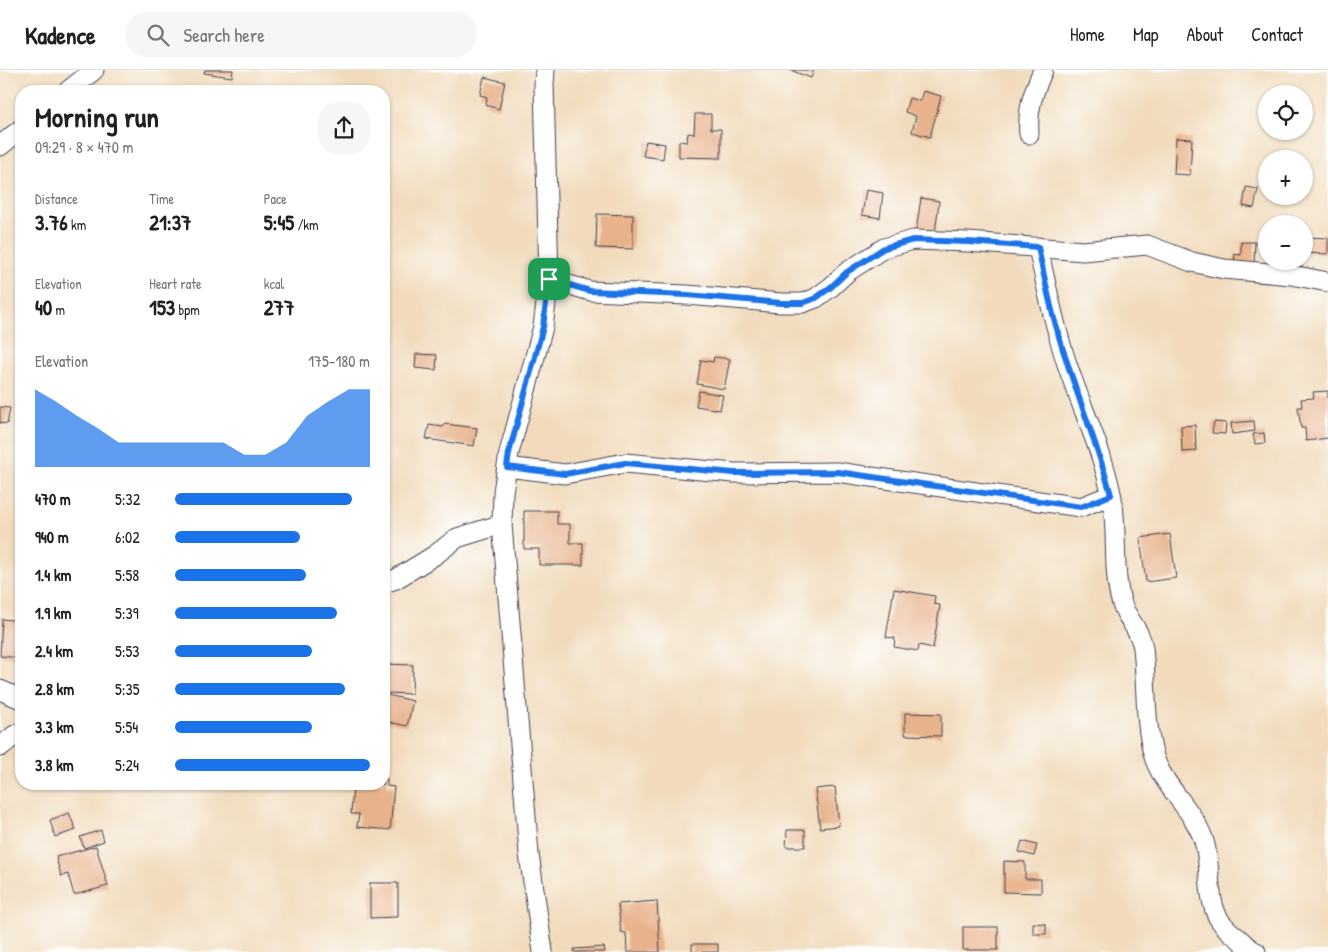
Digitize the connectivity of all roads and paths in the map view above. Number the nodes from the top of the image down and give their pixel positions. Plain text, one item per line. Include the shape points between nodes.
1 (94, 70) edge
2 (545, 70) edge
3 (1043, 70) edge
4 (75, 85) edge
5 (15, 134) edge
6 (1029, 134) dead end
7 (0, 146) edge
8 (1038, 247) junction
9 (549, 279) junction
10 (1328, 282) edge
11 (507, 467) junction
12 (1111, 495) junction
13 (502, 524) junction
14 (390, 582) edge
15 (0, 690) edge
16 (15, 696) edge
17 (15, 734) edge
18 (0, 747) edge
19 (543, 952) edge
20 (1256, 952) edge

1 - 4 street
2 - 9 street
3 - 6 street via 1028,116
5 - 7 street
8 - 9 street via 913,240 884,248 847,272 816,298 803,303 590,291
8 - 10 street via 1083,251 1147,245 1192,262 1224,269
8 - 12 street via 1066,361 1101,456
9 - 11 street via 543,327
11 - 12 street via 565,474 625,463 734,473 838,472 1081,507
11 - 13 street
12 - 20 street via 1118,585 1122,604 1143,646 1154,757 1177,798 1190,813 1205,845 1213,904 1219,919
13 - 14 street via 457,538
13 - 19 street via 529,854
15 - 16 street
17 - 18 street

